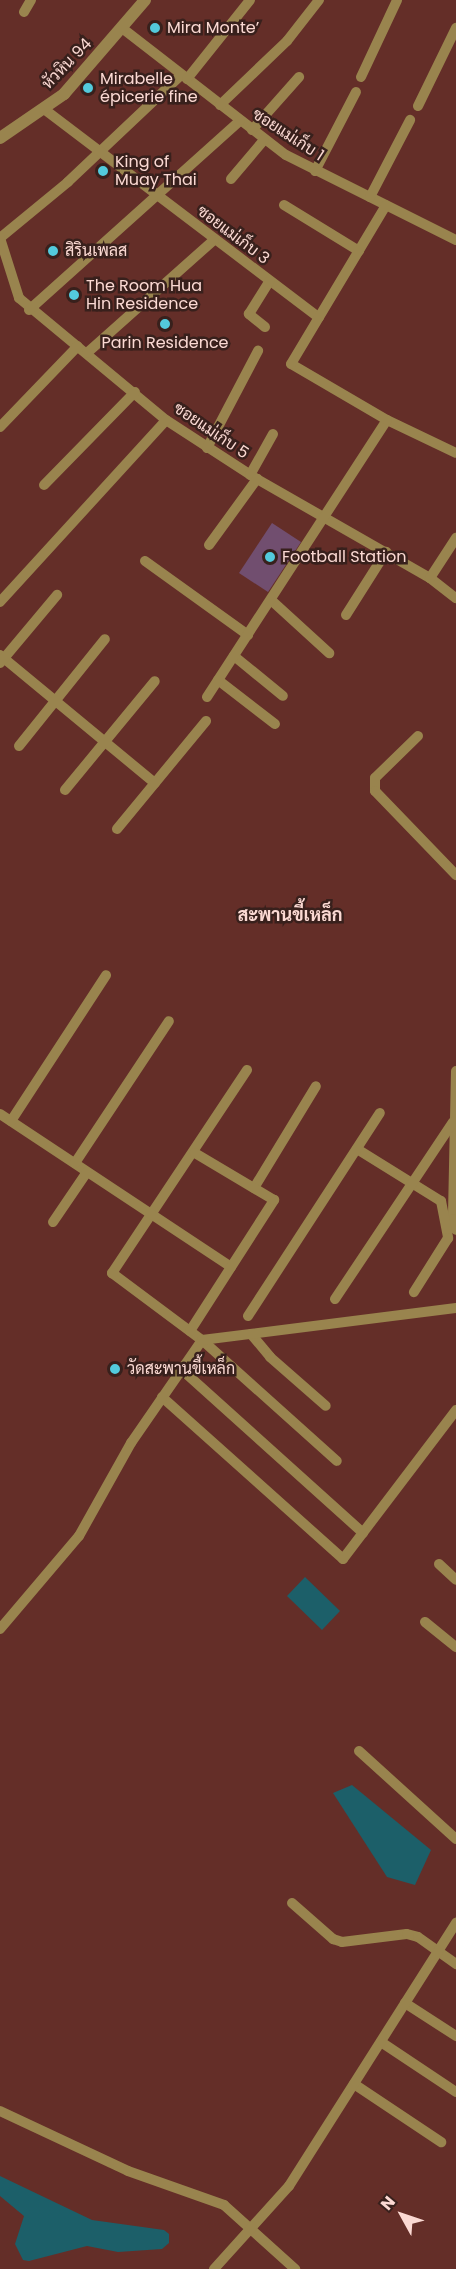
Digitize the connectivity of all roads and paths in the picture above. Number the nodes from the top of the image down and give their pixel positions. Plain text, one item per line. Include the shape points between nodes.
1 (31, 0) edge
2 (145, 0) edge
3 (250, 0) edge
4 (320, 0) edge
5 (397, 0) edge
6 (24, 12) dead end
7 (122, 28) junction
8 (456, 28) edge
9 (184, 77) junction
10 (299, 77) dead end
11 (361, 77) dead end
12 (357, 92) dead end
13 (220, 105) junction
14 (418, 106) dead end
15 (44, 109) junction
16 (410, 120) dead end
17 (240, 122) junction
18 (252, 130) junction
19 (0, 138) edge
20 (264, 140) junction
21 (100, 152) junction
22 (315, 171) junction
23 (231, 179) dead end
24 (156, 195) junction
25 (370, 197) junction
26 (284, 205) dead end
27 (386, 205) junction
28 (0, 238) edge
29 (214, 240) junction
30 (456, 240) edge
31 (358, 251) junction
32 (270, 281) junction
33 (29, 310) junction
34 (319, 318) junction
35 (265, 327) dead end
36 (82, 350) junction
37 (258, 351) dead end
38 (135, 392) junction
39 (166, 420) junction
40 (387, 420) junction
41 (0, 427) edge
42 (273, 434) dead end
43 (207, 448) junction
44 (456, 453) edge
45 (253, 477) junction
46 (44, 485) dead end
47 (326, 518) junction
48 (456, 538) edge
49 (208, 545) dead end
50 (386, 552) junction
51 (145, 561) dead end
52 (430, 578) junction
53 (57, 595) dead end
54 (456, 598) edge
55 (271, 600) junction
56 (0, 602) edge
57 (346, 615) dead end
58 (248, 635) junction
59 (105, 639) dead end
60 (329, 653) dead end
61 (234, 656) junction
62 (1, 659) edge
63 (218, 680) junction
64 (154, 681) dead end
65 (283, 696) dead end
66 (207, 697) dead end
67 (56, 701) junction
68 (206, 721) dead end
69 (275, 724) dead end
70 (418, 736) dead end
71 (105, 742) junction
72 (19, 746) dead end
73 (155, 783) junction
74 (65, 790) dead end
75 (117, 829) dead end
76 (456, 875) edge
77 (106, 975) dead end
78 (169, 1021) dead end
79 (247, 1070) dead end
80 (456, 1071) edge
81 (316, 1086) dead end
82 (380, 1113) dead end
83 (0, 1114) edge
84 (11, 1121) junction
85 (453, 1122) junction
86 (357, 1149) junction
87 (195, 1153) junction
88 (75, 1163) junction
89 (87, 1172) junction
90 (411, 1182) junction
91 (254, 1188) junction
92 (153, 1215) junction
93 (53, 1222) dead end
94 (456, 1230) edge
95 (231, 1267) junction
96 (414, 1292) dead end
97 (335, 1299) dead end
98 (456, 1308) edge
99 (248, 1316) dead end
100 (190, 1331) junction
101 (251, 1334) junction
102 (202, 1340) junction
103 (181, 1369) junction
104 (162, 1397) junction
105 (326, 1406) dead end
106 (456, 1410) edge
107 (337, 1461) dead end
108 (363, 1533) junction
109 (439, 1564) dead end
110 (456, 1580) edge
111 (425, 1622) dead end
112 (0, 1629) edge
113 (456, 1647) edge
114 (359, 1751) dead end
115 (456, 1839) edge
116 (292, 1903) dead end
117 (456, 1923) edge
118 (437, 1953) junction
119 (456, 1964) edge
120 (405, 2002) junction
121 (456, 2036) edge
122 (381, 2042) junction
123 (354, 2084) junction
124 (456, 2092) edge
125 (0, 2111) edge
126 (441, 2142) dead end
127 (250, 2229) junction
128 (214, 2269) edge
129 (295, 2269) edge

1 - 6 street
2 - 7 street, หัวหิน 94
3 - 9 street
4 - 13 street via 286,42
5 - 11 street
7 - 9 street, ซอยแม่เก็บ 1
7 - 15 street, หัวหิน 94 via 80,79
8 - 14 street
9 - 13 street, ซอยแม่เก็บ 1
9 - 21 street
10 - 18 street
12 - 22 street
13 - 17 street, ซอยแม่เก็บ 1
15 - 19 street, หัวหิน 94
15 - 21 street, ซอยแม่เก็บ 3
16 - 25 street
17 - 18 street, ซอยแม่เก็บ 1
17 - 24 street
18 - 20 street, ซอยแม่เก็บ 1
20 - 22 street, ซอยแม่เก็บ 1
20 - 23 street
21 - 24 street, ซอยแม่เก็บ 3
21 - 28 street
22 - 25 street, ซอยแม่เก็บ 1
24 - 29 street, ซอยแม่เก็บ 3
24 - 33 street
25 - 27 street, ซอยแม่เก็บ 1
26 - 31 street
27 - 30 street, ซอยแม่เก็บ 1
27 - 31 street
28 - 33 street, ซอยแม่เก็บ 5 via 19,298
29 - 32 street, ซอยแม่เก็บ 3
29 - 36 street
31 - 34 street
32 - 34 street, ซอยแม่เก็บ 3
32 - 35 street via 249,314
33 - 36 street, ซอยแม่เก็บ 5
34 - 40 street via 291,364
36 - 38 street, ซอยแม่เก็บ 5
36 - 41 street
37 - 43 street
38 - 39 street, ซอยแม่เก็บ 5
38 - 46 street
39 - 43 street, ซอยแม่เก็บ 5
39 - 56 street
40 - 44 street
40 - 47 street
42 - 45 street
43 - 45 street, ซอยแม่เก็บ 5
45 - 47 street, ซอยแม่เก็บ 5
45 - 49 street
47 - 50 street, ซอยแม่เก็บ 5
47 - 55 street
48 - 52 street
50 - 52 street, ซอยแม่เก็บ 5
50 - 57 street
51 - 58 street
52 - 54 street, ซอยแม่เก็บ 5
53 - 62 street
55 - 58 street
55 - 60 street
58 - 61 street
59 - 67 street
61 - 63 street
61 - 65 street
62 - 67 street
63 - 66 street
63 - 69 street
64 - 71 street
67 - 71 street
67 - 72 street
68 - 73 street
70 - 76 street via 375,778 375,791
71 - 73 street
71 - 74 street
73 - 75 street
77 - 84 street
78 - 88 street
79 - 87 street
80 - 85 street
81 - 91 street
82 - 86 street
83 - 84 street
84 - 88 street
85 - 90 street
85 - 94 street
86 - 90 street
86 - 99 street
87 - 91 street
87 - 92 street
88 - 89 street
89 - 92 street
89 - 93 street
90 - 96 street via 441,1201 448,1238
90 - 97 street
91 - 95 street via 274,1200
92 - 95 street
92 - 100 street via 112,1273
95 - 100 street
98 - 101 street
100 - 102 street
101 - 102 street
101 - 105 street via 270,1357
102 - 103 street
102 - 107 street
103 - 104 street
103 - 108 street
104 - 108 street via 341,1558
104 - 112 street via 79,1536
106 - 108 street
109 - 110 street
111 - 113 street
114 - 115 street
116 - 118 street via 333,1939 342,1942 407,1934 418,1937
117 - 118 street
118 - 119 street
118 - 120 street
120 - 121 street
120 - 122 street
122 - 123 street
122 - 124 street
123 - 126 street
123 - 127 street via 289,2186
125 - 127 street via 128,2171 224,2205
127 - 128 street
127 - 129 street

